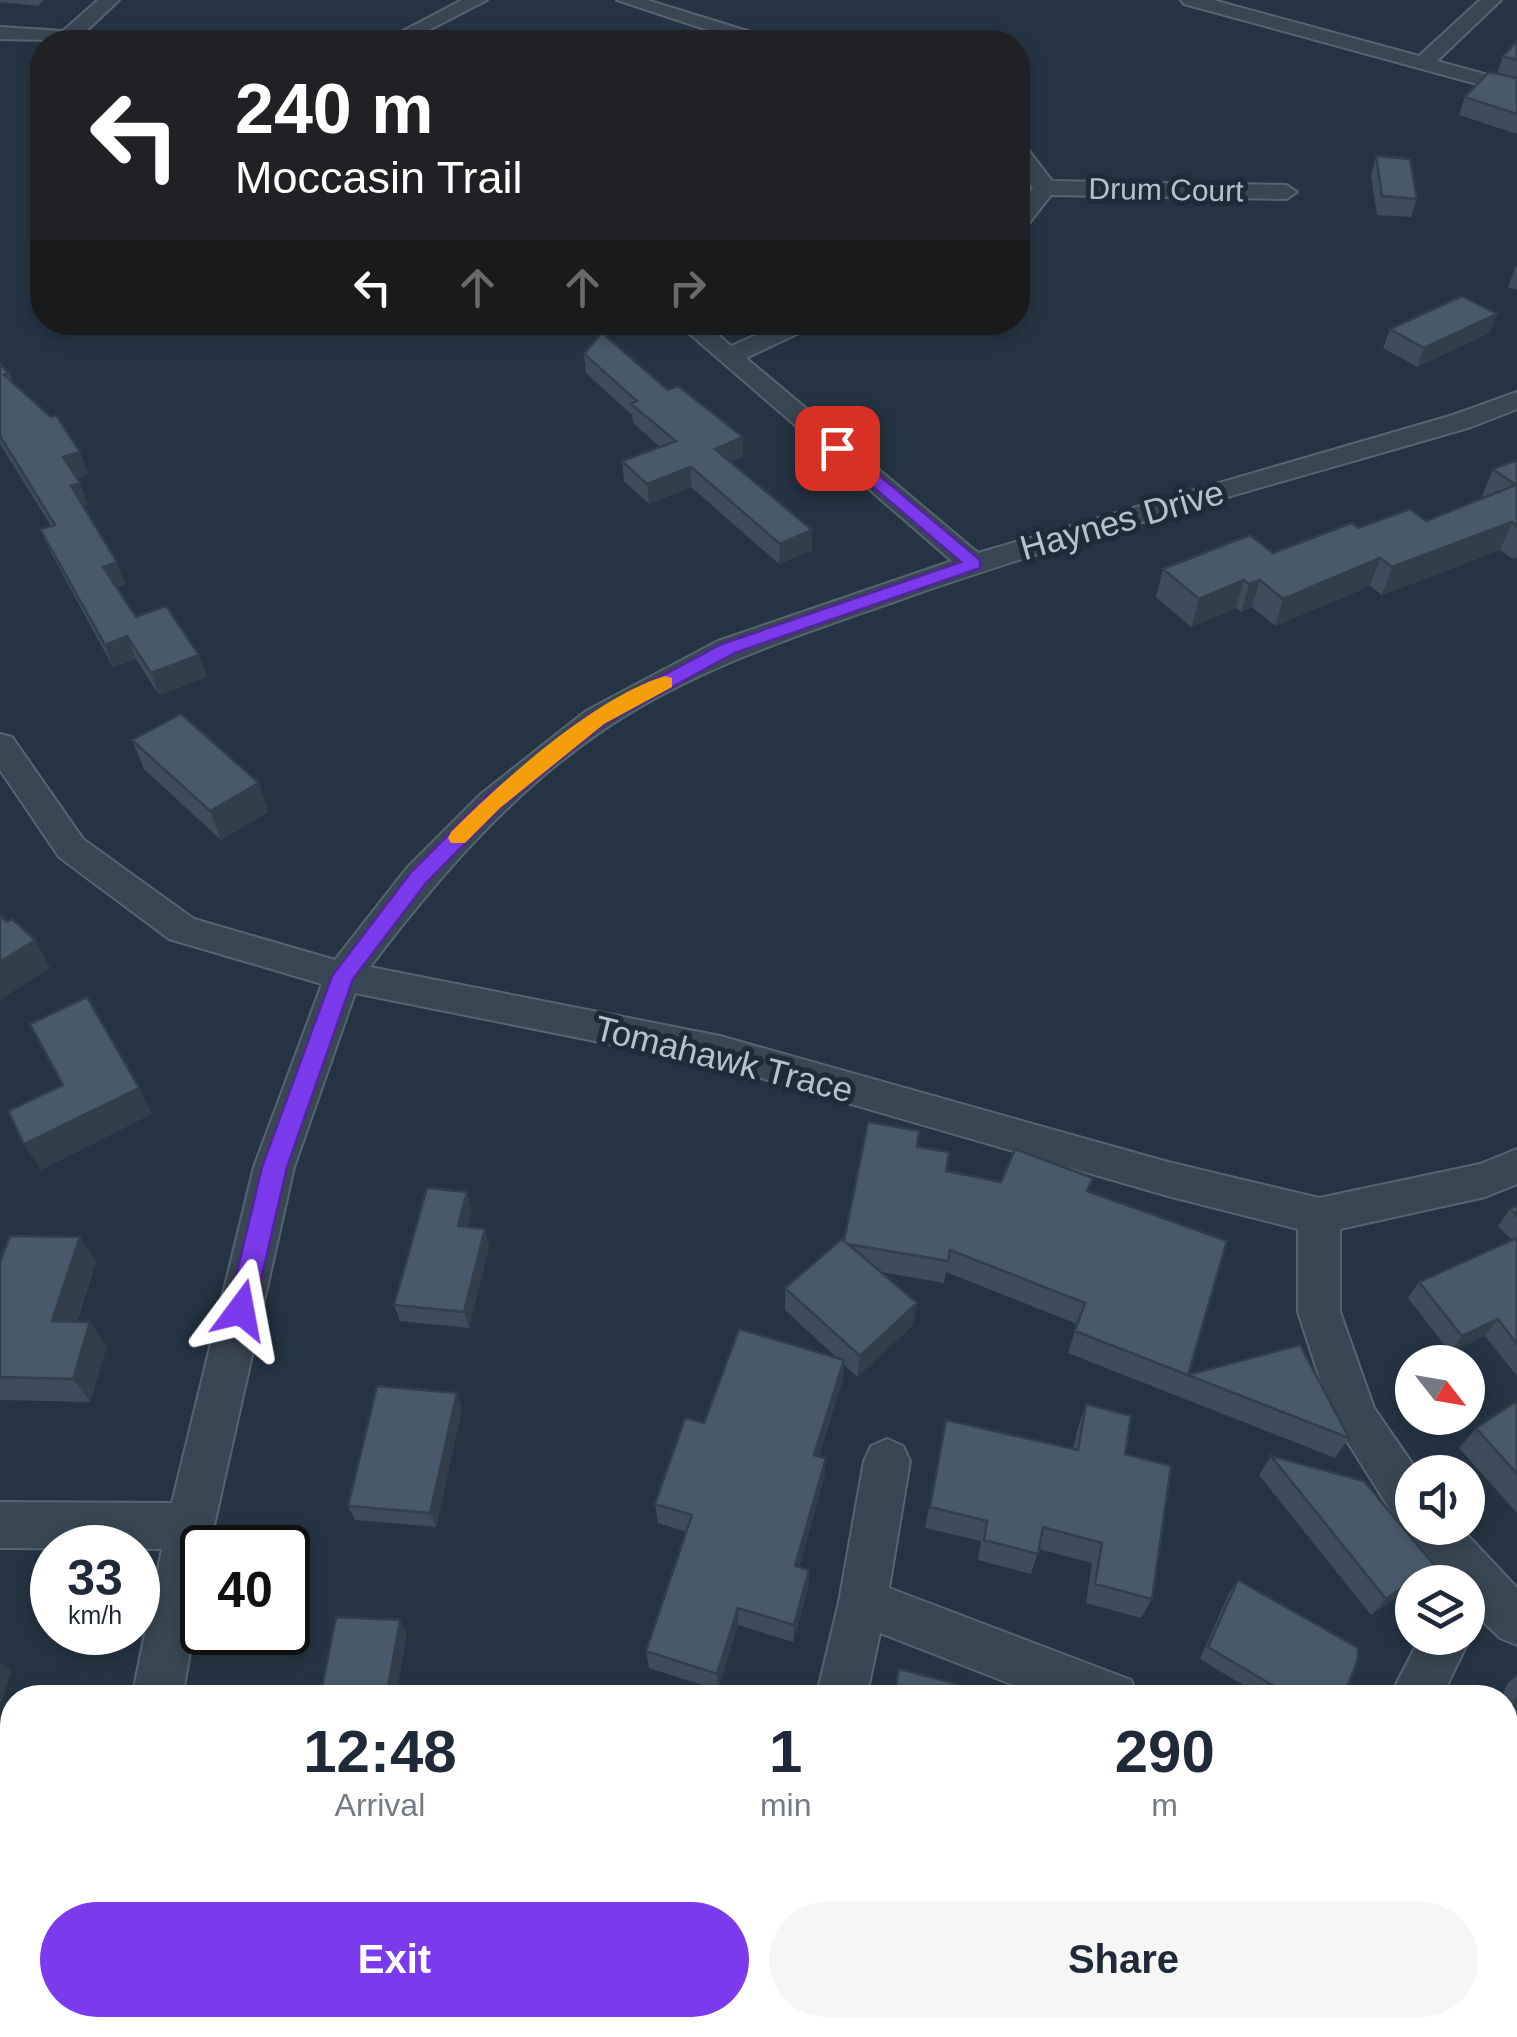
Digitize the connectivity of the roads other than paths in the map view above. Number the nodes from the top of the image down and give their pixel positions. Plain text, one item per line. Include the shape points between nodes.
1 (109, 0) edge
2 (478, 0) edge
3 (627, 0) edge
4 (1191, 0) edge
5 (1492, 0) edge
6 (76, 30) edge
7 (417, 30) edge
8 (724, 30) edge
9 (0, 33) edge
10 (30, 35) edge
11 (1423, 63) junction
12 (1517, 89) edge
13 (1030, 167) edge
14 (1046, 188) junction
15 (1286, 192) dead end
16 (1030, 207) edge
17 (703, 335) edge
18 (779, 335) edge
19 (728, 356) junction
20 (1517, 400) edge
21 (973, 564) junction
22 (0, 745) edge
23 (343, 976) junction
24 (1517, 1166) edge
25 (1318, 1216) junction
26 (887, 1461) dead end
27 (1395, 1478) edge
28 (0, 1524) edge
29 (190, 1525) edge
30 (180, 1526) edge
31 (180, 1578) edge
32 (1485, 1598) edge
33 (864, 1602) junction
34 (1517, 1621) edge
35 (1437, 1655) edge
36 (159, 1685) edge
37 (845, 1685) edge
38 (1079, 1685) edge
39 (1421, 1685) edge

1 - 6 street
2 - 7 street
3 - 8 street
4 - 11 street
5 - 11 street
9 - 10 street
11 - 12 street
13 - 14 street
14 - 15 street, Drum Court
14 - 16 street
17 - 19 street
18 - 19 street
19 - 21 street
20 - 21 street, Haynes Drive
21 - 23 street, Haynes Drive via 729,648 597,719 493,802 419,877
22 - 23 street, Tomahawk Trace via 72,848 182,929
23 - 25 street, Tomahawk Trace via 720,1052
23 - 29 street, Haynes Drive via 274,1167
24 - 25 street, Tomahawk Trace via 1485,1180
25 - 27 street via 1319,1312 1355,1419
26 - 33 street
28 - 30 street
31 - 36 street, Haynes Drive
32 - 34 street
33 - 37 street
33 - 38 street
35 - 39 street

